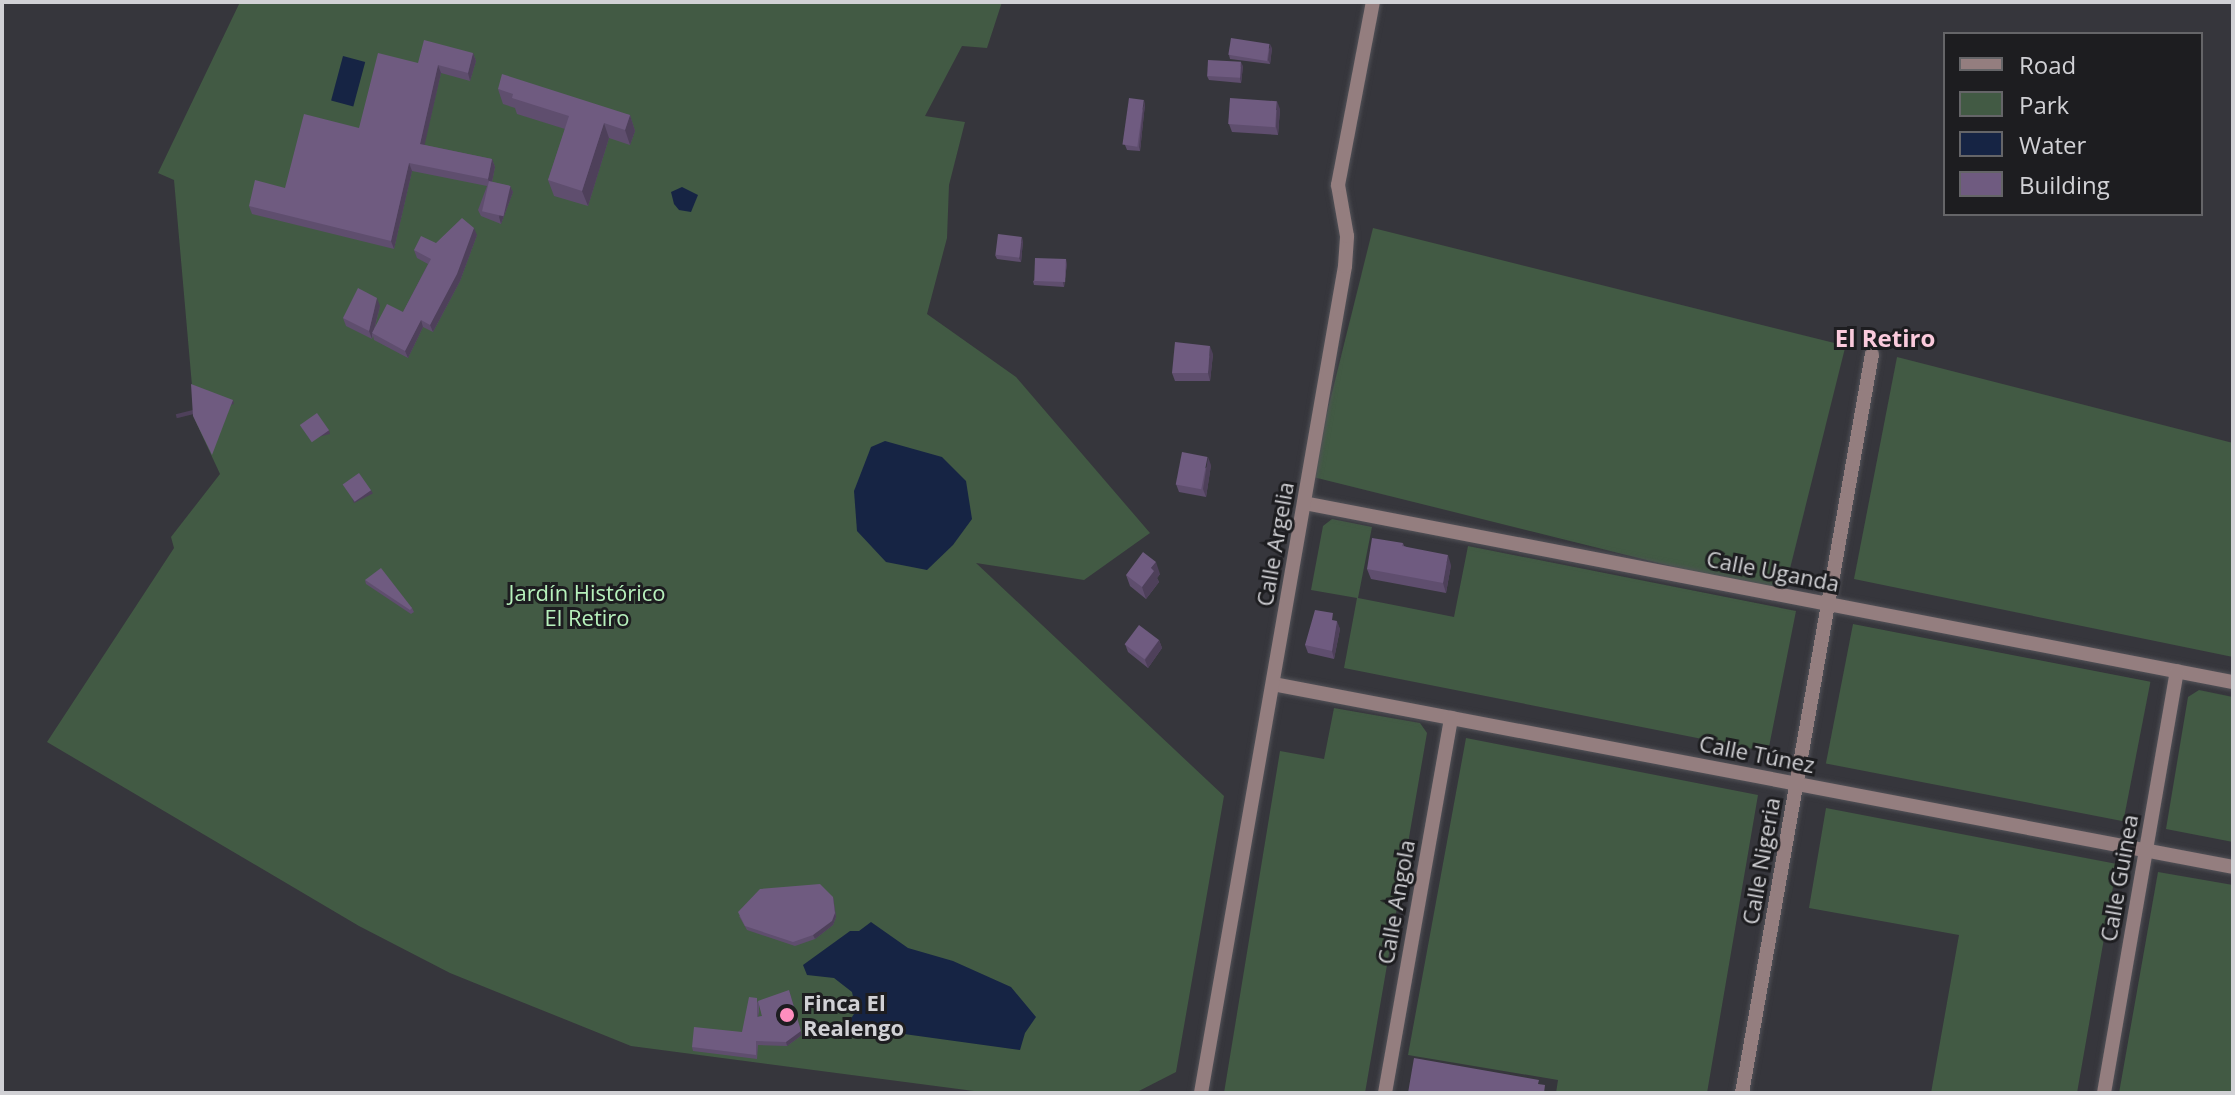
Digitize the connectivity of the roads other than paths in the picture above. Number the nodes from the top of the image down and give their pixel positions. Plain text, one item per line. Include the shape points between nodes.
1 (1373, 2) edge
2 (1872, 354) dead end
3 (1304, 503) junction
4 (1828, 604) junction
5 (2177, 671) junction
6 (2233, 682) edge
7 (1273, 684) junction
8 (1451, 718) junction
9 (1797, 784) junction
10 (2146, 851) junction
11 (2233, 867) edge
12 (1201, 1093) edge
13 (1385, 1093) edge
14 (1742, 1093) edge
15 (2104, 1093) edge

1 - 3 street, Calle Argelia via 1338,185 1347,236 1345,266
2 - 4 street, Calle Nigeria
3 - 4 street, Calle Uganda
3 - 7 street, Calle Argelia
4 - 5 street, Calle Uganda
4 - 9 street, Calle Nigeria
5 - 6 street, Calle Uganda
5 - 10 street, Calle Guinea
7 - 8 street, Calle Túnez
7 - 12 street, Calle Argelia
8 - 9 street, Calle Túnez
8 - 13 street, Calle Angola
9 - 10 street, Calle Túnez
9 - 14 street, Calle Nigeria
10 - 11 street, Calle Túnez
10 - 15 street, Calle Guinea

